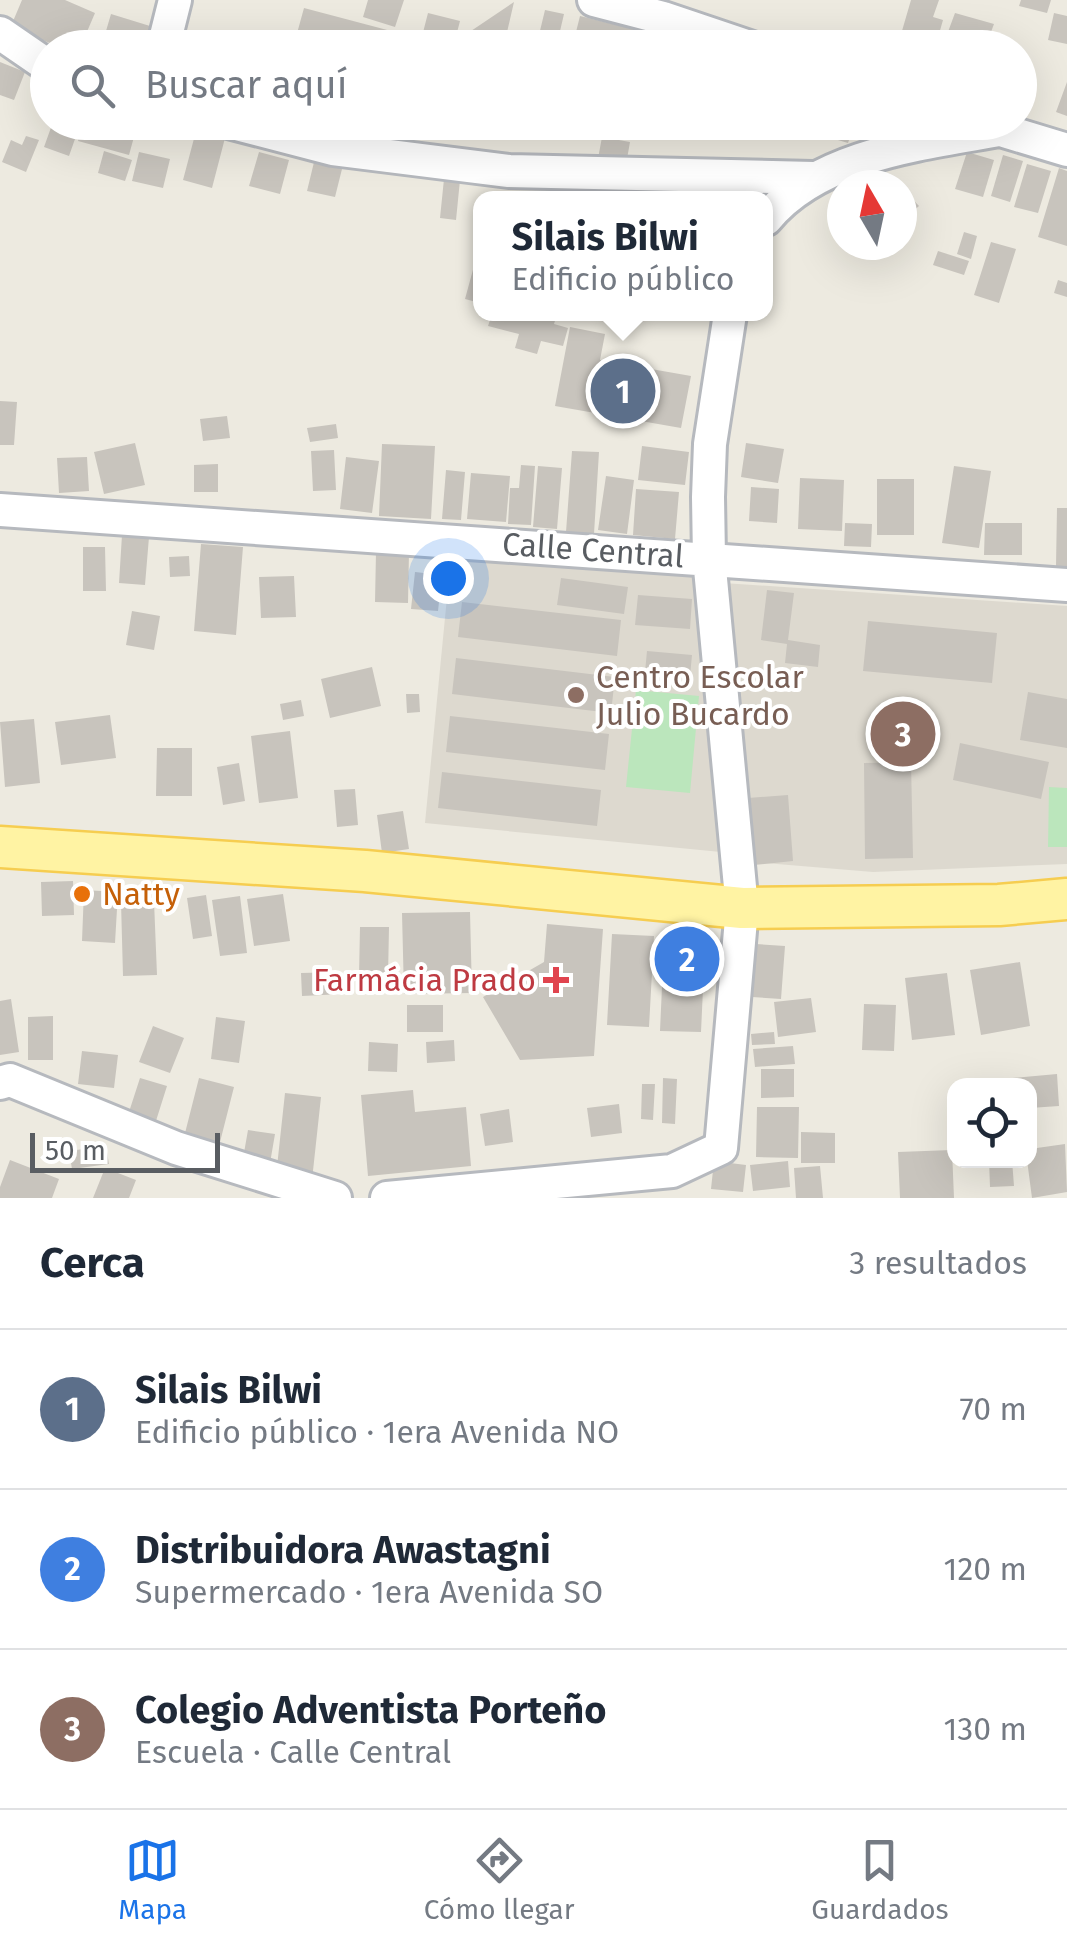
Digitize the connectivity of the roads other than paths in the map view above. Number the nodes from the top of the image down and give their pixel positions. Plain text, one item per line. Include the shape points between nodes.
1 (175, 0) edge
2 (594, 0) edge
3 (663, 9) edge
4 (168, 30) edge
5 (711, 30) edge
6 (0, 33) edge
7 (30, 54) edge
8 (296, 140) edge
9 (936, 140) edge
10 (1034, 140) edge
11 (1067, 150) edge
12 (813, 178) junction
13 (773, 211) edge
14 (729, 321) edge
15 (0, 510) edge
16 (710, 558) junction
17 (1067, 585) edge
18 (0, 846) edge
19 (1067, 900) edge
20 (742, 908) junction
21 (0, 1082) edge
22 (673, 1184) edge
23 (335, 1198) edge
24 (387, 1198) edge

1 - 4 street
2 - 3 street
3 - 5 street
6 - 7 street
8 - 12 street via 509,171
9 - 12 street
10 - 11 street
12 - 13 street
14 - 16 street via 710,444
15 - 16 street, Calle Central
16 - 17 street, Calle Central
16 - 20 street
18 - 20 main road via 366,871
19 - 20 main road
20 - 22 street via 722,1148
21 - 23 street via 10,1080 176,1148
22 - 24 street

